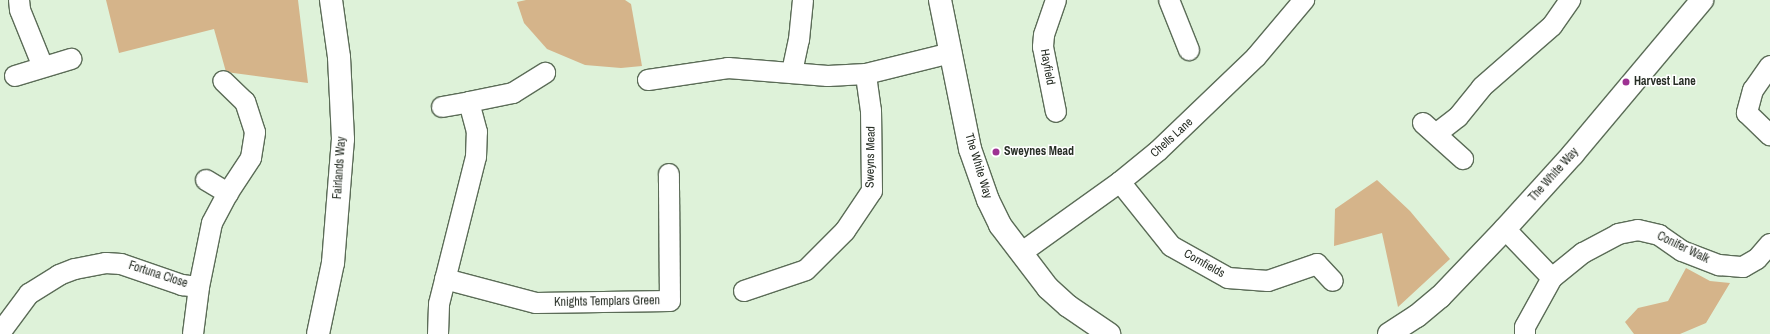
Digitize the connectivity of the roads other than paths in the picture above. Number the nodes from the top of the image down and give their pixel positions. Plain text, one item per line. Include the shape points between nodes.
1 (20, 0) edge
2 (331, 0) edge
3 (803, 0) edge
4 (940, 0) edge
5 (1056, 0) edge
6 (1169, 0) edge
7 (1304, 0) edge
8 (1570, 0) edge
9 (1702, 0) edge
10 (1189, 50) dead end
11 (951, 53) junction
12 (71, 59) dead end
13 (1770, 66) edge
14 (43, 67) junction
15 (792, 72) junction
16 (545, 73) dead end
17 (866, 74) junction
18 (15, 76) dead end
19 (648, 80) dead end
20 (223, 81) dead end
21 (469, 102) junction
22 (442, 107) dead end
23 (1056, 112) dead end
24 (1770, 135) edge
25 (1463, 159) dead end
26 (670, 174) dead end
27 (206, 180) dead end
28 (1120, 182) junction
29 (228, 193) junction
30 (1505, 229) junction
31 (1770, 244) edge
32 (1021, 253) junction
33 (1552, 278) junction
34 (445, 279) junction
35 (1333, 281) dead end
36 (199, 287) junction
37 (744, 291) dead end
38 (0, 333) edge
39 (193, 334) edge
40 (318, 334) edge
41 (438, 334) edge
42 (1109, 334) edge
43 (1389, 334) edge
44 (1525, 334) edge

1 - 14 street via 20,10
2 - 40 street, Fairlands Way via 339,57 343,139 333,263
3 - 15 street via 799,40
4 - 11 street, The White Way
5 - 23 street, Hayfield via 1042,47
6 - 10 street
7 - 28 street, Chells Lane via 1251,62 1185,126
8 - 25 street via 1552,26 1482,87 1458,117 1430,129
9 - 30 street, The White Way via 1578,148
11 - 17 street
11 - 32 street, The White Way via 978,176 1000,225
12 - 14 street
13 - 24 street via 1754,90 1747,113
14 - 18 street
15 - 17 street via 828,76
15 - 19 street via 728,68
16 - 21 street via 513,93
17 - 37 street, Sweyns Mead via 871,111 872,191 845,231 806,270
20 - 29 street, Fortuna Close via 245,102 255,132 251,158
21 - 22 street
21 - 34 street via 477,132 476,158
26 - 34 street, Knights Templars Green via 670,301 536,302
27 - 29 street
28 - 32 street, Chells Lane
28 - 35 street, Cornfields via 1171,246 1228,278 1268,281 1317,264
29 - 36 street, Fortuna Close via 212,224
30 - 33 street
30 - 43 street, The White Way via 1440,297
31 - 33 street, Conifer Walk via 1757,259 1742,267 1719,265 1682,251 1659,235 1638,230 1618,234 1583,254
32 - 42 street, The White Way via 1048,288 1068,306
33 - 44 street, Conifer Walk via 1525,327
34 - 41 street via 439,304
36 - 38 street, Fortuna Close via 182,285 121,264 106,263 75,269 59,275 29,294
36 - 39 street, Fortuna Close

